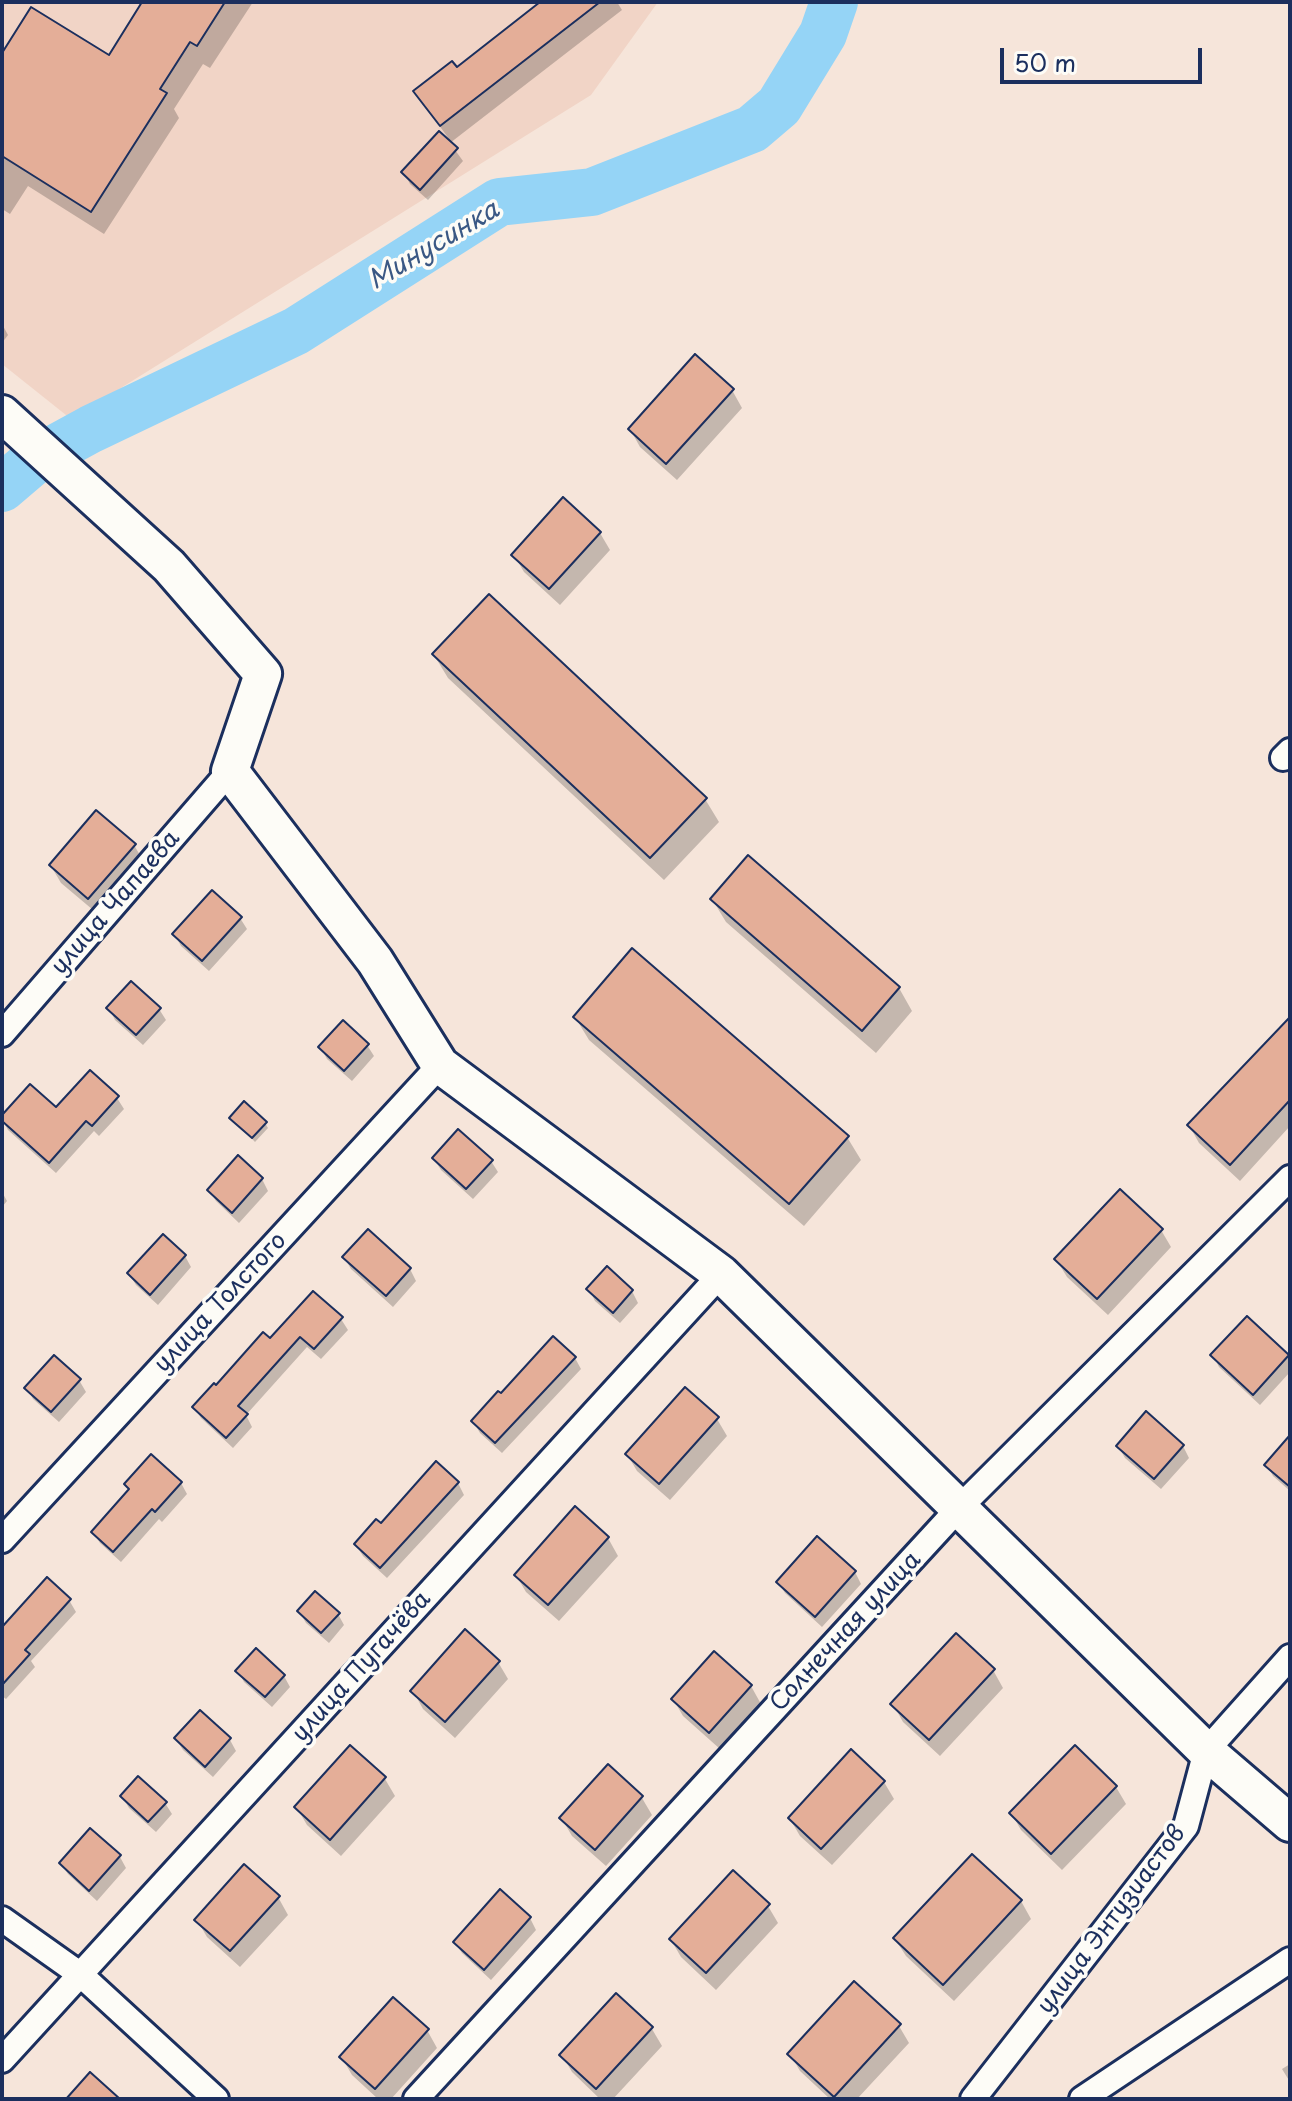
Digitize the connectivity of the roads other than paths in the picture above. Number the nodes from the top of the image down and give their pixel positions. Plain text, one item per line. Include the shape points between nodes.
1 (2, 414) edge
2 (230, 771) junction
3 (2, 1034) edge
4 (440, 1065) junction
5 (1290, 1178) edge
6 (721, 1274) junction
7 (958, 1509) junction
8 (2, 1540) edge
9 (1290, 1657) edge
10 (1206, 1751) junction
11 (1290, 1823) edge
12 (2, 1919) edge
13 (1290, 1960) edge
14 (81, 1975) junction
15 (2, 2060) edge
16 (216, 2099) edge
17 (416, 2099) edge
18 (973, 2099) edge
19 (1082, 2099) edge

1 - 2 street via 169,566 263,674
2 - 3 street, улица Чапаева
2 - 4 street via 375,961
4 - 6 street
4 - 8 street, улица Толстого
5 - 7 street, Солнечная улица
6 - 7 street
6 - 14 street, улица Пугачёва
7 - 10 street
7 - 17 street, Солнечная улица
9 - 10 street, улица Энтузиастов
10 - 11 street
10 - 18 street, улица Энтузиастов via 1186,1826
12 - 14 street
13 - 19 street
14 - 15 street, улица Пугачёва
14 - 16 street

